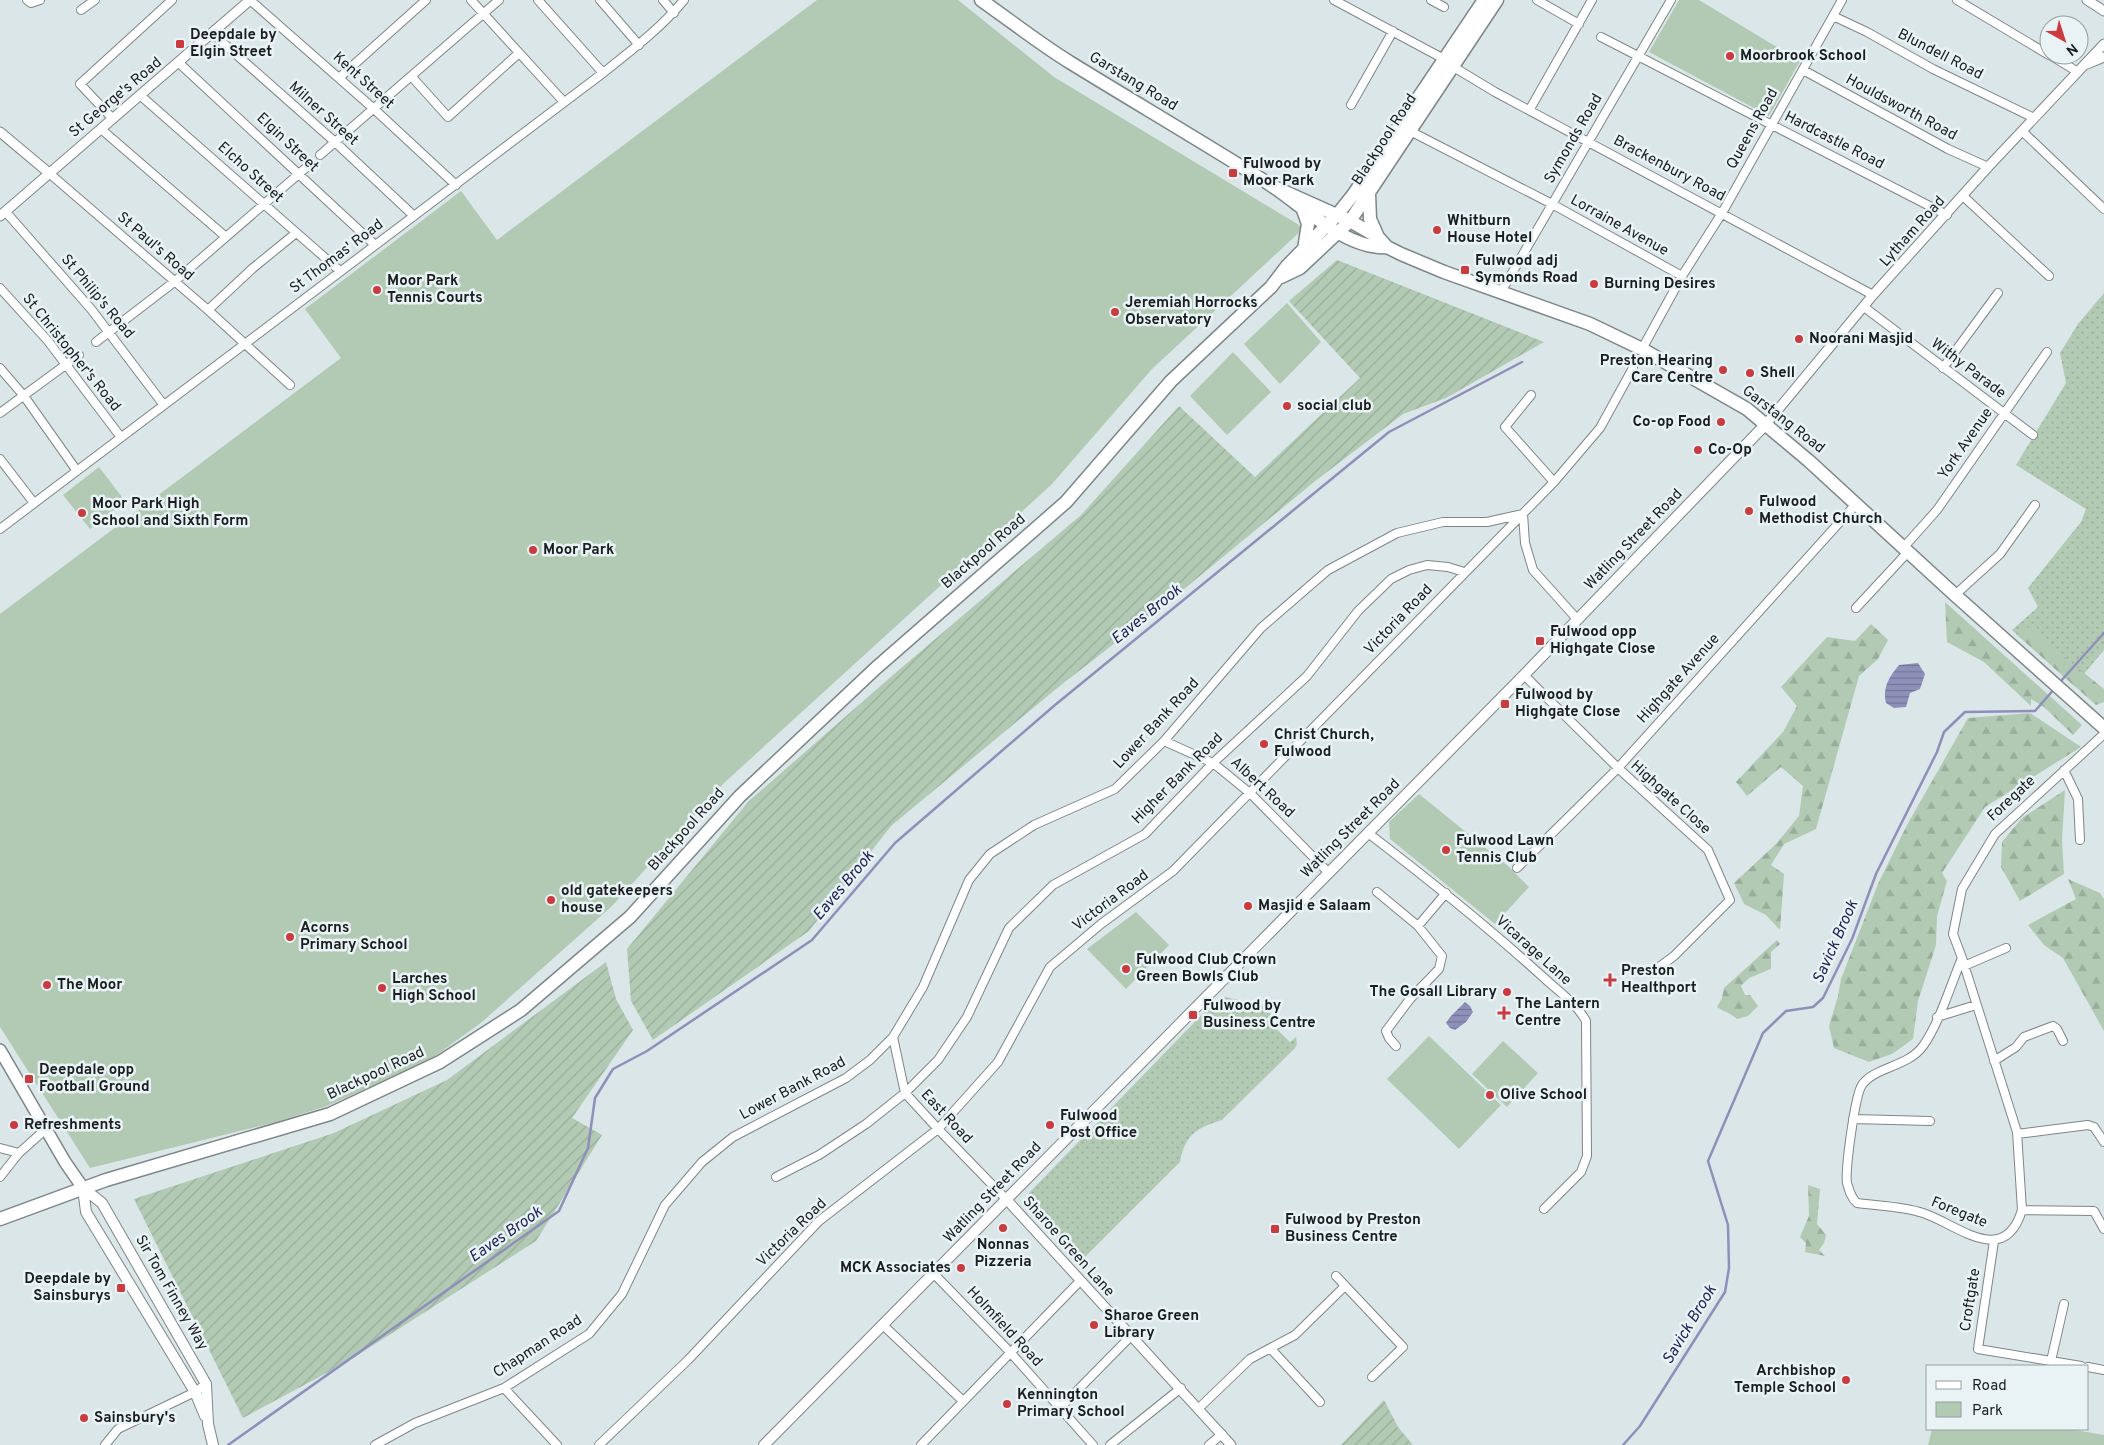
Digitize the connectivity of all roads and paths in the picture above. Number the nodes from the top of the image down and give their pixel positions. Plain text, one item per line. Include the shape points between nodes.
1 (40, 0) edge
2 (95, 0) edge
3 (172, 0) edge
4 (250, 0) edge
5 (426, 0) edge
6 (471, 0) edge
7 (499, 0) edge
8 (538, 0) edge
9 (600, 0) edge
10 (663, 0) edge
11 (684, 0) edge
12 (981, 0) edge
13 (1334, 0) edge
14 (1431, 0) edge
15 (1484, 0) edge
16 (1497, 0) edge
17 (1537, 0) edge
18 (1592, 0) edge
19 (1670, 0) edge
20 (1842, 0) edge
21 (1957, 0) edge
22 (2087, 0) edge
23 (29, 2) edge
24 (1444, 7) dead end
25 (81, 10) dead end
26 (2104, 11) edge
27 (483, 13) junction
28 (674, 13) junction
29 (1833, 16) junction
30 (1579, 24) junction
31 (1392, 32) junction
32 (212, 33) junction
33 (1601, 37) dead end
34 (2104, 44) edge
35 (638, 45) junction
36 (2039, 49) edge
37 (519, 53) junction
38 (1638, 55) junction
39 (2104, 57) edge
40 (1448, 62) junction
41 (2089, 62) edge
42 (179, 63) junction
43 (2089, 63) edge
44 (2066, 65) edge
45 (2086, 65) edge
46 (1802, 70) junction
47 (2078, 72) junction
48 (603, 73) junction
49 (412, 77) junction
50 (339, 78) junction
51 (141, 96) junction
52 (564, 102) junction
53 (1351, 105) dead end
54 (374, 109) junction
55 (1530, 109) junction
56 (2034, 118) junction
57 (113, 119) junction
58 (1772, 124) junction
59 (101, 129) junction
60 (1410, 131) junction
61 (2022, 131) junction
62 (0, 132) edge
63 (1588, 141) junction
64 (335, 142) junction
65 (320, 155) dead end
66 (308, 166) dead end
67 (1988, 167) junction
68 (49, 173) junction
69 (300, 173) junction
70 (456, 184) junction
71 (1272, 186) junction
72 (1369, 194) junction
73 (1964, 196) junction
74 (264, 203) junction
75 (1552, 204) junction
76 (2104, 209) edge
77 (1303, 210) junction
78 (1722, 213) junction
79 (3, 214) edge
80 (1337, 215) junction
81 (1947, 215) junction
82 (414, 216) junction
83 (1350, 222) junction
84 (1333, 229) junction
85 (296, 233) junction
86 (226, 237) junction
87 (1378, 237) junction
88 (375, 245) junction
89 (1387, 247) junction
90 (1304, 249) junction
91 (340, 271) junction
92 (1682, 276) junction
93 (2049, 276) dead end
94 (1280, 278) junction
95 (174, 282) junction
96 (0, 288) edge
97 (1501, 292) junction
98 (1998, 294) dead end
99 (1873, 296) junction
100 (1864, 307) junction
101 (208, 310) junction
102 (109, 331) junction
103 (96, 342) dead end
104 (244, 343) junction
105 (1642, 349) junction
106 (2047, 352) dead end
107 (79, 355) dead end
108 (65, 365) junction
109 (0, 368) edge
110 (1633, 368) dead end
111 (1943, 368) junction
112 (290, 385) dead end
113 (1530, 395) dead end
114 (24, 396) junction
115 (163, 404) junction
116 (0, 413) edge
117 (2004, 414) junction
118 (1766, 424) junction
119 (2033, 435) dead end
120 (120, 436) junction
121 (0, 459) edge
122 (77, 471) junction
123 (1554, 482) junction
124 (34, 503) junction
125 (1856, 504) junction
126 (2035, 505) dead end
127 (1522, 514) junction
128 (0, 529) edge
129 (1906, 550) junction
130 (1464, 572) junction
131 (1955, 595) junction
132 (1856, 608) dead end
133 (1577, 619) junction
134 (1524, 676) junction
135 (2104, 728) edge
136 (2104, 734) edge
137 (1164, 741) junction
138 (1213, 762) junction
139 (1618, 768) junction
140 (2064, 770) junction
141 (1250, 794) junction
142 (1368, 833) junction
143 (2080, 840) dead end
144 (1517, 868) dead end
145 (1329, 873) junction
146 (1377, 892) dead end
147 (1446, 893) junction
148 (1418, 926) junction
149 (2006, 948) dead end
150 (1963, 962) junction
151 (1655, 970) dead end
152 (1976, 1005) junction
153 (1937, 1017) junction
154 (893, 1037) junction
155 (2063, 1041) dead end
156 (1396, 1046) dead end
157 (0, 1050) edge
158 (1994, 1061) junction
159 (905, 1093) junction
160 (1853, 1119) junction
161 (1930, 1121) dead end
162 (47, 1128) junction
163 (938, 1129) junction
164 (2017, 1134) junction
165 (733, 1136) joint
166 (2104, 1142) edge
167 (0, 1148) edge
168 (20, 1153) junction
169 (0, 1177) edge
170 (776, 1178) dead end
171 (83, 1188) junction
172 (1007, 1200) junction
173 (1544, 1210) dead end
174 (2022, 1210) junction
175 (0, 1219) edge
176 (2104, 1229) edge
177 (1994, 1241) junction
178 (934, 1274) junction
179 (1336, 1276) dead end
180 (1080, 1281) junction
181 (1345, 1286) junction
182 (2064, 1304) dead end
183 (884, 1326) junction
184 (1131, 1336) junction
185 (1271, 1349) junction
186 (1010, 1352) junction
187 (2051, 1361) junction
188 (2075, 1365) edge
189 (2089, 1367) edge
190 (2104, 1370) edge
191 (1372, 1377) dead end
192 (206, 1384) junction
193 (504, 1388) junction
194 (1180, 1388) junction
195 (195, 1392) junction
196 (963, 1402) junction
197 (1320, 1402) dead end
198 (1060, 1408) junction
199 (1199, 1408) junction
200 (208, 1424) junction
201 (1222, 1434) junction
202 (105, 1445) edge
203 (213, 1445) edge
204 (374, 1445) edge
205 (557, 1445) edge
206 (599, 1445) edge
207 (764, 1445) edge
208 (921, 1445) edge
209 (1094, 1445) edge
210 (1110, 1445) edge
211 (1209, 1445) edge
212 (1231, 1445) edge

1 - 23 street
2 - 25 street
3 - 57 street via 80,84
4 - 32 street, St George's Road
4 - 50 street, Kent Street
5 - 50 street
6 - 27 street
7 - 27 street
8 - 48 street
9 - 35 street
10 - 28 street
11 - 28 street, St Thomas' Road
12 - 71 highway, Garstang Road via 1070,62
13 - 31 street, Brackenbury Road
14 - 24 street
15 - 40 highway, Blackpool Road
16 - 40 highway, Blackpool Road
17 - 30 street
18 - 30 street
19 - 38 street, Symonds Road
20 - 29 street, Queens Road
21 - 36 street
22 - 26 street
27 - 37 street
27 - 49 street
28 - 35 street, St Thomas' Road
29 - 46 street, Queens Road
29 - 56 street, Blundell Road via 1933,70
30 - 55 street
31 - 40 street, Brackenbury Road
31 - 53 street
32 - 42 street, St George's Road
32 - 64 street, Milner Street
33 - 38 street, Hardcastle Road
34 - 41 street, Lytham Road
35 - 48 street, St Thomas' Road
37 - 49 street via 448,117
37 - 52 street
38 - 58 street, Hardcastle Road
38 - 63 street, Symonds Road
39 - 43 street, Lytham Road
40 - 55 street, Brackenbury Road via 1495,92
40 - 60 highway, Blackpool Road
40 - 80 highway, Blackpool Road
42 - 51 street, St George's Road
42 - 69 street, Elgin Street
44 - 47 street
45 - 47 street, Lytham Road
46 - 58 street, Queens Road
46 - 67 street, Houldsworth Road via 1948,149
47 - 56 street, Lytham Road
48 - 52 street, St Thomas' Road
49 - 54 street
50 - 54 street, Kent Street
51 - 57 street, St George's Road
51 - 74 street, Elcho Street
52 - 70 street, St Thomas' Road
54 - 64 street
54 - 70 street, Kent Street
55 - 63 street, Brackenbury Road
56 - 61 street, Lytham Road
57 - 59 street, St George's Road
58 - 78 street, Queens Road
58 - 81 street, Hardcastle Road
59 - 68 street, St George's Road
59 - 86 street
60 - 72 highway, Blackpool Road
60 - 75 street, Lorraine Avenue
61 - 67 street, Lytham Road
61 - 76 street
62 - 68 street, St Paul's Road
63 - 75 street, Symonds Road
63 - 78 street, Brackenbury Road
64 - 65 street
64 - 82 street, Milner Street
66 - 69 street
67 - 73 street, Lytham Road
68 - 79 street, St George's Road
68 - 95 street, St Paul's Road
69 - 74 street
69 - 88 street, Elgin Street
70 - 82 street, St Thomas' Road
71 - 77 highway, Garstang Road
71 - 80 highway, Garstang Road
72 - 83 highway, Blackpool Road
72 - 87 highway via 1370,219
73 - 81 street, Lytham Road
73 - 93 street
74 - 85 street, Elcho Street
74 - 86 street
75 - 92 street, Lorraine Avenue
75 - 97 street, Symonds Road
77 - 84 highway, Garstang Road
77 - 90 highway via 1308,224
78 - 92 street, Queens Road
78 - 99 street, Brackenbury Road
79 - 102 street, St Philip's Road
80 - 83 highway, Garstang Road
80 - 84 highway, Blackpool Road
81 - 99 street, Lytham Road
82 - 88 street, St Thomas' Road
83 - 84 highway, Blackpool Road
83 - 87 highway, Garstang Road
84 - 89 highway, Garstang Road via 1370,246
84 - 90 highway, Blackpool Road
84 - 94 highway, Blackpool Road via 1300,268
85 - 91 street, Elcho Street
85 - 101 street
86 - 95 street
87 - 89 highway, Garstang Road
88 - 91 street, St Thomas' Road
89 - 97 highway, Garstang Road
90 - 94 highway, Blackpool Road
91 - 104 street, St Thomas' Road
92 - 105 street, Queens Road
94 - 171 highway, Blackpool Road via 1170,380 1066,502 869,674 740,796 630,917 521,1010 440,1062 330,1114
95 - 101 street, St Paul's Road
95 - 102 street
96 - 108 street, St Christopher's Road
97 - 105 highway, Garstang Road via 1590,324
98 - 111 street
99 - 100 street, Lytham Road
100 - 111 street, Withy Parade
100 - 118 street, Lytham Road
101 - 104 street, St Paul's Road
102 - 103 street
102 - 115 street, St Philip's Road
104 - 112 street, St Paul's Road
104 - 115 street, St Thomas' Road
105 - 118 highway, Garstang Road via 1747,409
106 - 117 street, York Avenue
107 - 108 street
108 - 114 street
108 - 120 street, St Christopher's Road
109 - 114 street
110 - 123 street, Victoria Road via 1600,428
111 - 117 street, Withy Parade
113 - 123 street via 1505,427
114 - 116 street
114 - 122 street
115 - 120 street, St Thomas' Road
117 - 119 street, Withy Parade
117 - 129 street, York Avenue
118 - 125 highway, Garstang Road
118 - 133 main road, Watling Street Road
120 - 122 street, St Thomas' Road
121 - 124 street
122 - 124 street, St Thomas' Road
123 - 127 street, Victoria Road
124 - 128 street, St Thomas' Road
125 - 129 highway, Garstang Road
125 - 139 street, Highgate Avenue
126 - 131 street via 2000,554
127 - 130 street, Victoria Road
127 - 133 street via 1532,570
127 - 137 street, Lower Bank Road via 1487,522 1443,522 1397,533 1328,570 1261,628
129 - 131 highway, Garstang Road
129 - 132 street, York Avenue
130 - 138 street, Higher Bank Road via 1427,565 1391,579 1358,611 1307,676
130 - 141 street, Victoria Road
131 - 135 highway, Garstang Road
133 - 134 main road, Watling Street Road
134 - 139 street, Highgate Close
134 - 142 main road, Watling Street Road
136 - 140 street, Foregate
137 - 138 street, Albert Road
137 - 154 street, Lower Bank Road via 1115,789 1034,825 990,854 969,880 923,987
138 - 141 street, Albert Road
138 - 159 street, Higher Bank Road via 1145,834 1053,885 1009,928 967,1017 938,1060
139 - 144 street, Highgate Avenue
139 - 151 street, Highgate Close via 1708,850 1730,900 1674,956
140 - 143 street via 2078,799
140 - 150 street, Foregate via 1995,834 1962,889 1953,934
141 - 145 street, Albert Road
141 - 163 street, Victoria Road via 1173,872 1101,924 1050,968 998,1062
142 - 145 main road, Watling Street Road
142 - 147 street, Vicarage Lane
145 - 172 main road, Watling Street Road
146 - 148 street
147 - 148 street
147 - 173 street, Vicarage Lane via 1514,950 1586,1021 1587,1156 1581,1172
148 - 156 street via 1442,956 1439,969 1410,999 1386,1031
149 - 150 street
150 - 152 street, Foregate
150 - 153 street, Foregate
152 - 153 street
152 - 158 street, Foregate
153 - 160 street, Foregate via 1918,1052 1910,1059 1868,1078 1862,1085
154 - 159 street, East Road
154 - 165 street, Lower Bank Road via 846,1078
155 - 158 street via 2058,1029 2052,1026 2024,1037 2016,1048
157 - 162 main road, Sir Tom Finney Way
158 - 164 street, Foregate
159 - 163 street, East Road
159 - 170 street, Higher Bank Road via 850,1135
160 - 161 street
160 - 177 street, Foregate via 1847,1181 1857,1203 1922,1212 1982,1239
162 - 168 street
162 - 171 main road, Sir Tom Finney Way
163 - 172 street, East Road
163 - 206 street, Victoria Road via 819,1221 688,1360
164 - 166 street via 2088,1125 2094,1127
164 - 174 street, Foregate
165 - 193 street, Chapman Road via 702,1162 665,1205 622,1294 589,1334
167 - 168 street
168 - 169 street
171 - 175 highway, Blackpool Road
171 - 192 main road, Sir Tom Finney Way via 102,1203
171 - 195 main road, Sir Tom Finney Way via 86,1212
172 - 178 main road, Watling Street Road
172 - 180 street, Sharoe Green Lane
174 - 176 street via 2094,1211
174 - 177 street, Foregate via 2011,1231
177 - 187 street, Croftgate via 1978,1348
178 - 183 main road, Watling Street Road
178 - 186 street, Holmfield Road
179 - 181 street
180 - 184 street, Sharoe Green Lane
180 - 186 street
181 - 185 street via 1295,1335
181 - 191 street via 1403,1347
182 - 187 street
183 - 196 street
183 - 207 main road, Watling Street Road
184 - 194 street, Sharoe Green Lane
184 - 198 street
185 - 197 street
185 - 199 street via 1250,1359
186 - 196 street
186 - 198 street, Holmfield Road
187 - 188 street, Croftgate
189 - 190 street
192 - 195 street
192 - 200 main road, Sir Tom Finney Way
193 - 204 street, Chapman Road via 415,1423
193 - 205 street
194 - 199 street, Sharoe Green Lane
194 - 210 street
195 - 200 main road, Sir Tom Finney Way
195 - 202 street via 118,1429
196 - 208 street
198 - 209 street, Holmfield Road
199 - 201 street, Sharoe Green Lane
200 - 203 main road, Sir Tom Finney Way
201 - 211 street
201 - 212 street, Sharoe Green Lane

